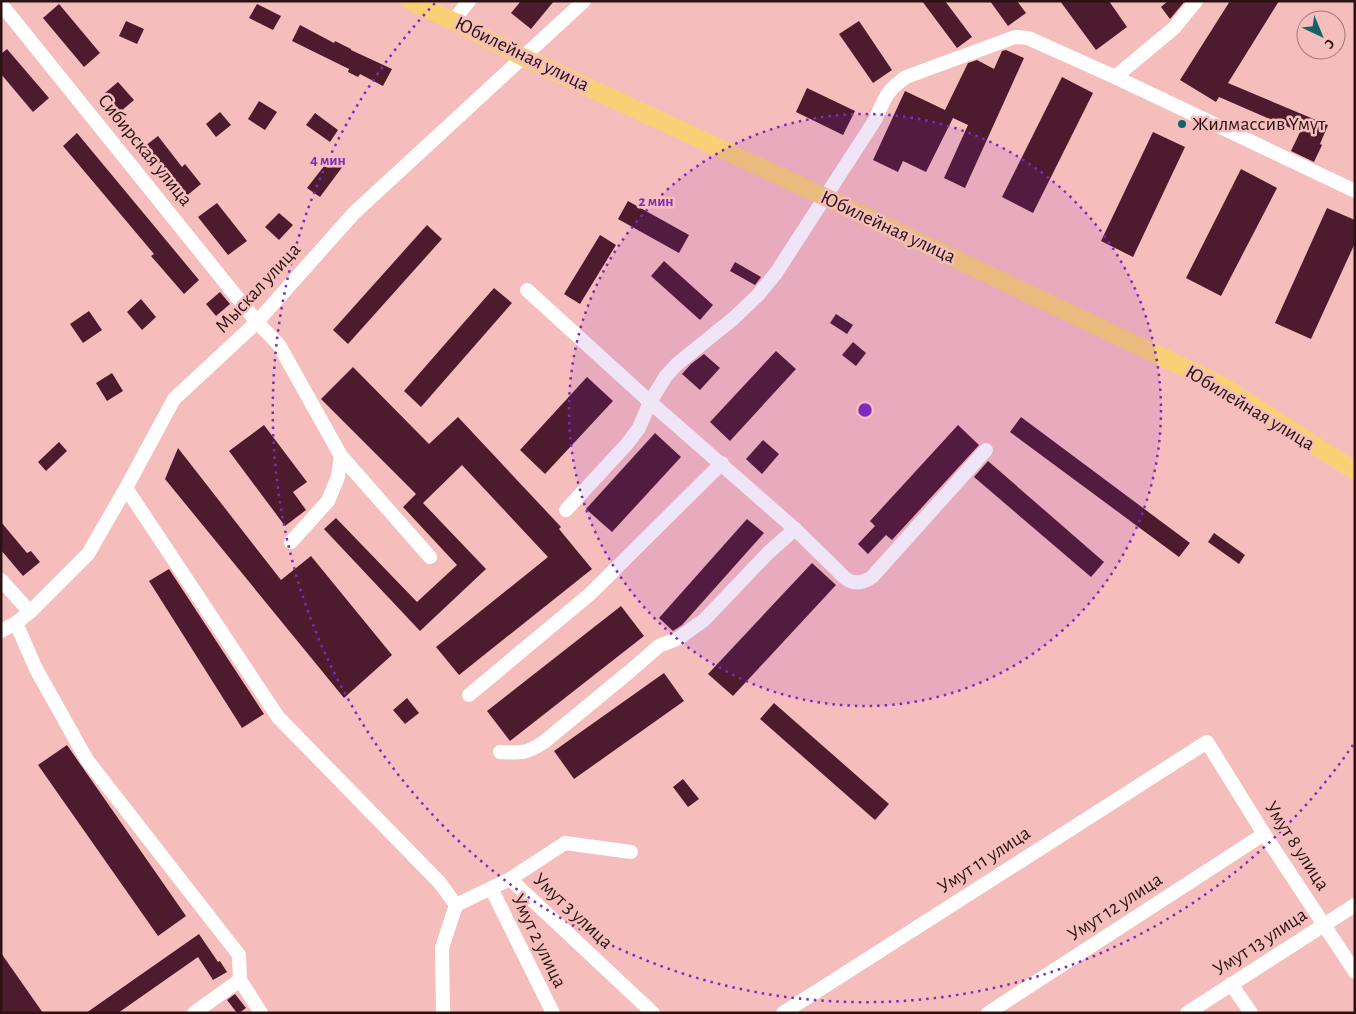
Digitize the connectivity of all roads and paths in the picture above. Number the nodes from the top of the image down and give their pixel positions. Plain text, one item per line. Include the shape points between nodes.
1 (411, 1) edge
2 (468, 1) edge
3 (584, 1) edge
4 (1196, 1) edge
5 (1, 4) edge
6 (453, 21) junction
7 (523, 57) junction
8 (1115, 77) junction
9 (1355, 191) edge
10 (825, 197) junction
11 (528, 290) dead end
12 (257, 322) junction
13 (650, 402) junction
14 (986, 450) dead end
15 (341, 456) junction
16 (722, 463) junction
17 (1355, 471) edge
18 (126, 488) junction
19 (566, 510) dead end
20 (795, 529) junction
21 (291, 542) dead end
22 (430, 557) dead end
23 (1, 580) edge
24 (30, 612) junction
25 (16, 623) junction
26 (1, 631) edge
27 (469, 695) dead end
28 (1206, 742) joint
29 (500, 752) dead end
30 (1264, 834) junction
31 (631, 852) dead end
32 (510, 879) junction
33 (491, 888) junction
34 (456, 905) junction
35 (1355, 905) edge
36 (1324, 924) junction
37 (1355, 972) edge
38 (240, 980) junction
39 (1231, 984) junction
40 (194, 1013) edge
41 (261, 1013) edge
42 (443, 1013) edge
43 (552, 1013) edge
44 (653, 1013) edge
45 (783, 1013) edge
46 (988, 1013) edge
47 (1186, 1013) edge
48 (1251, 1013) edge

1 - 6 main road, Юбилейная улица
2 - 6 street
3 - 7 street, Мыскал улица
4 - 8 street via 1174,28
5 - 12 street, Сибирская улица
6 - 7 main road, Юбилейная улица
7 - 10 main road, Юбилейная улица
7 - 12 street, Мыскал улица via 354,213
8 - 9 street
8 - 10 street via 1028,38 1016,37 906,77 886,94 875,120
10 - 13 street via 764,288 734,318 683,359 666,376
10 - 17 main road, Юбилейная улица via 1221,385
11 - 13 street
12 - 15 street, Сибирская улица via 279,345
12 - 18 street, Мыскал улица via 174,399
13 - 16 street
13 - 19 street via 639,428 627,444
14 - 20 street via 866,581 849,581
15 - 21 street via 338,477 328,501
15 - 22 street, Сибирская улица
16 - 20 street
16 - 27 street via 590,594
18 - 24 street, Мыскал улица via 88,554
18 - 34 street via 278,717 440,883
20 - 29 street via 704,620 679,638 658,646 544,742 524,753
23 - 24 street
24 - 25 street, Мыскал улица
25 - 26 street, Мыскал улица
25 - 38 street via 36,669 87,760 239,955
28 - 30 street, Умут 8 улица
28 - 45 street, Умут 11 улица
30 - 36 street, Умут 8 улица
30 - 46 street, Умут 12 улица
31 - 32 street via 565,843
32 - 33 street, Умут 3 улица
32 - 44 street, Умут 3 улица
33 - 34 street, Умут 3 улица
33 - 43 street, Умут 2 улица
34 - 42 street via 442,948
35 - 36 street, Умут 13 улица
36 - 37 street, Умут 8 улица
36 - 39 street, Умут 13 улица
38 - 40 street
38 - 41 street
39 - 47 street, Умут 13 улица
39 - 48 street

